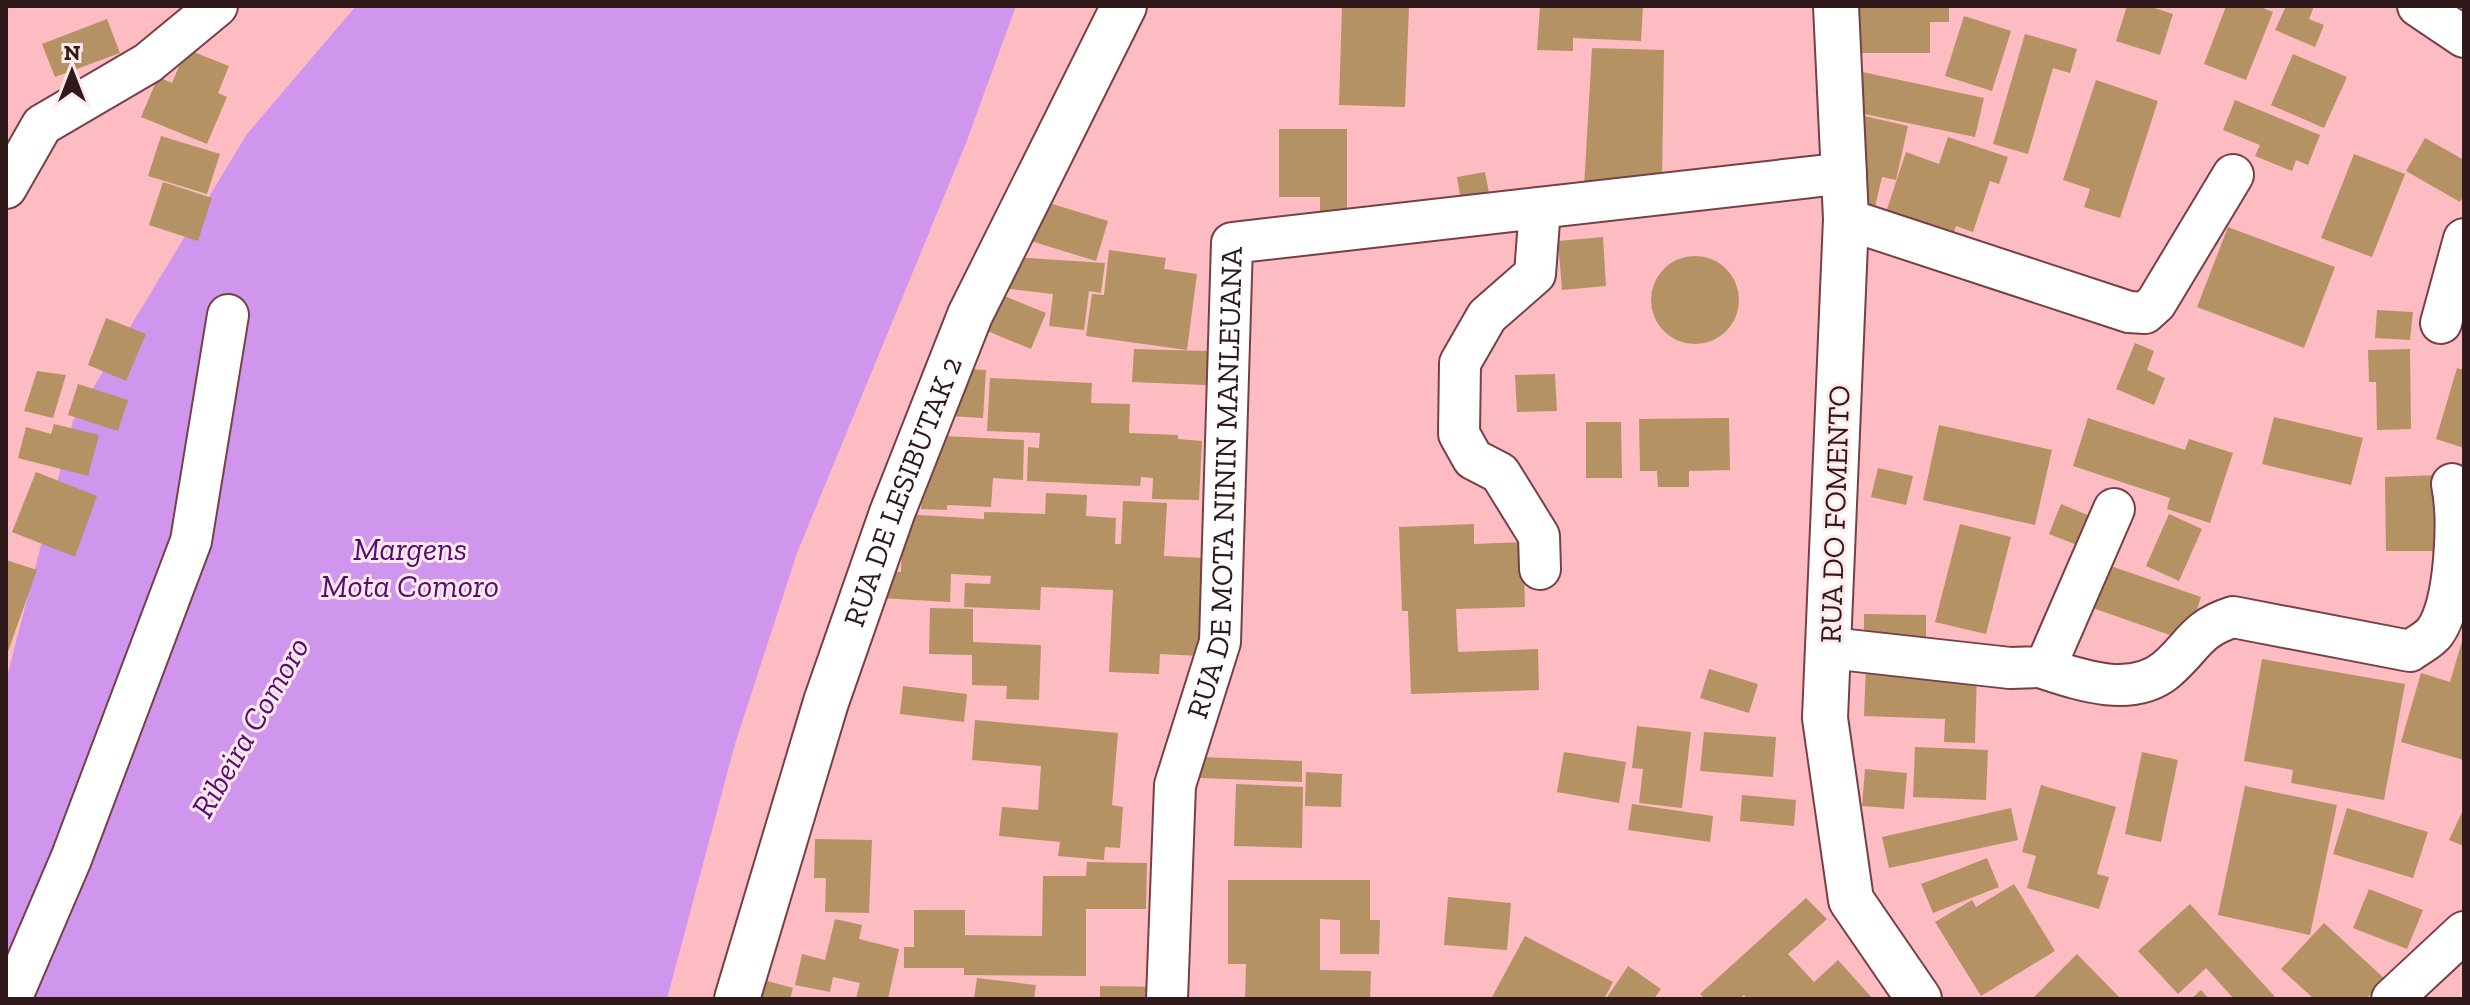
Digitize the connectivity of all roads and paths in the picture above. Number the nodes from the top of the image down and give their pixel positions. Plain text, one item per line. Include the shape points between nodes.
1 (217, 6) edge
2 (1124, 6) edge
3 (1836, 6) edge
4 (2418, 6) edge
5 (2464, 37) edge
6 (1846, 173) junction
7 (2233, 175) dead end
8 (6, 188) edge
9 (1540, 208) junction
10 (1846, 219) junction
11 (2464, 239) edge
12 (228, 315) dead end
13 (2441, 323) dead end
14 (2452, 484) dead end
15 (2114, 509) dead end
16 (1540, 569) dead end
17 (1830, 648) junction
18 (2040, 667) junction
19 (2464, 932) edge
20 (12, 987) edge
21 (737, 999) edge
22 (1167, 999) edge
23 (1919, 999) edge
24 (2392, 999) edge

1 - 8 street via 148,63 42,125
2 - 21 main road, RUA DE LESIBUTAK 2 via 970,315 892,513 826,702
3 - 6 main road, RUA DO FOMENTO
4 - 5 street
6 - 9 street, RUA DE MOTA NININ MANLEUANA
6 - 10 main road, RUA DO FOMENTO
7 - 10 street via 2145,313
9 - 16 street via 1535,274 1487,316 1460,363 1459,434 1473,459 1500,473 1539,536
9 - 22 street, RUA DE MOTA NININ MANLEUANA via 1232,243 1220,642 1175,785
10 - 17 main road, RUA DO FOMENTO
11 - 13 street
12 - 20 street via 191,541 71,859
14 - 18 street via 2457,507 2445,613 2434,634 2410,651 2233,617 2208,625 2164,671 2140,683 2090,683
15 - 18 street via 2048,661
17 - 18 street
17 - 23 main road, RUA DO FOMENTO via 1825,718 1851,900
19 - 24 street

